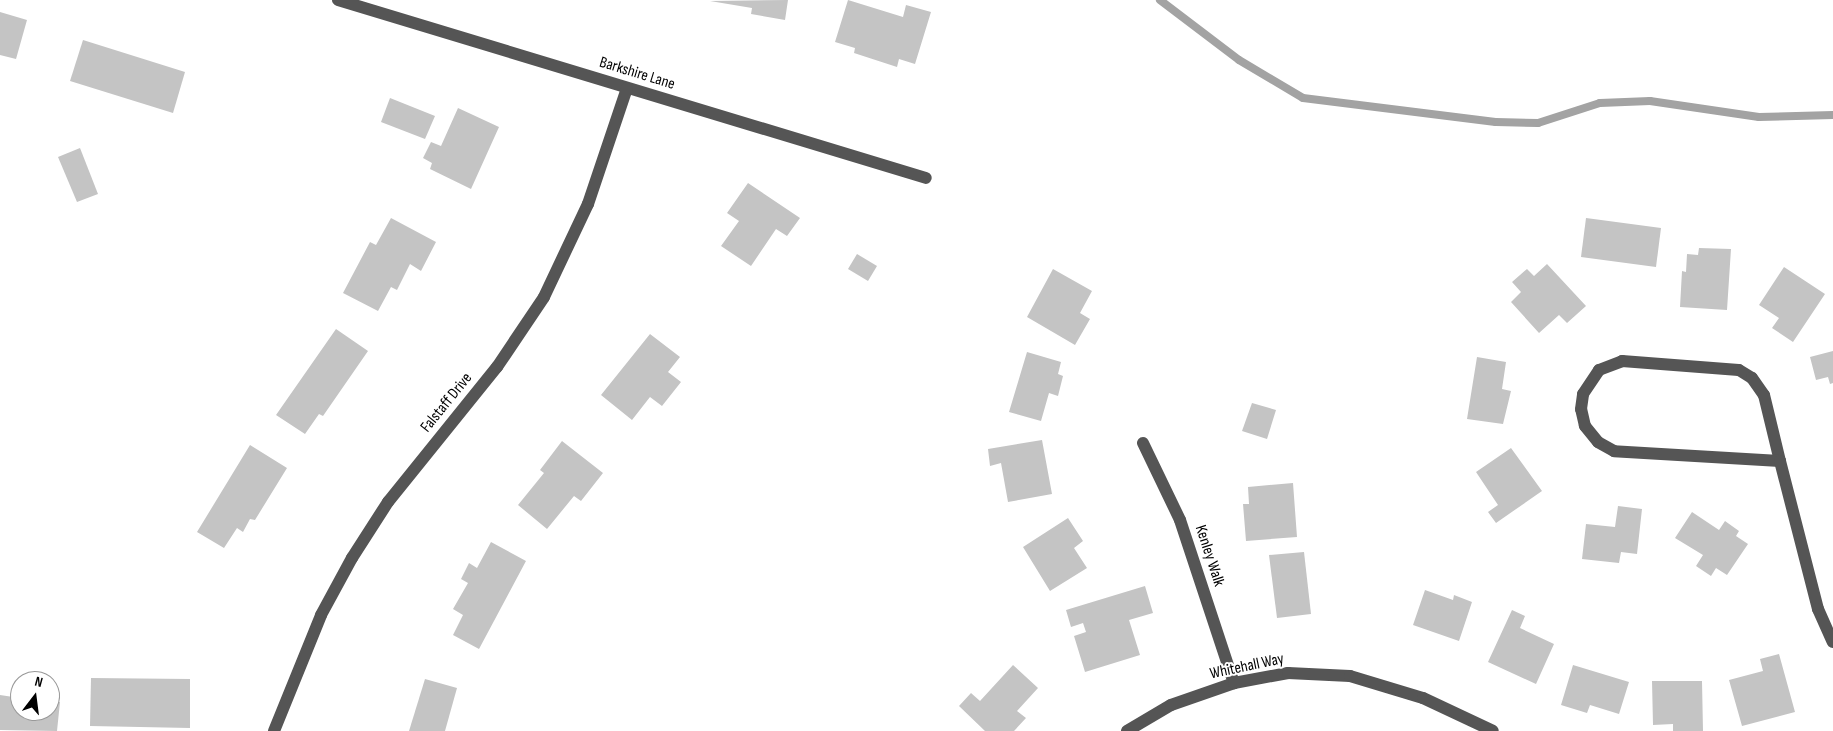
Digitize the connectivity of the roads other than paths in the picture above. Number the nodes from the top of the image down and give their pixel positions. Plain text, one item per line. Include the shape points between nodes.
1 (338, 0) edge
2 (627, 88) junction
3 (926, 178) dead end
4 (1143, 443) dead end
5 (1780, 461) junction
6 (1833, 642) edge
7 (1234, 684) junction
8 (274, 731) edge
9 (1127, 731) edge
10 (1493, 731) edge

1 - 2 street, Barkshire Lane
2 - 3 street, Barkshire Lane
2 - 8 street, Falstaff Drive via 588,204 544,296 497,367 388,502 352,558 322,615
4 - 7 street, Kenley Walk via 1180,520
5 - 5 street via 1764,395 1752,378 1739,370 1622,361 1599,370 1583,394 1581,409 1585,426 1598,442 1614,451
5 - 6 street via 1818,609
7 - 9 street, Whitehall Way via 1170,704
7 - 10 street, Whitehall Way via 1288,673 1350,676 1423,698

